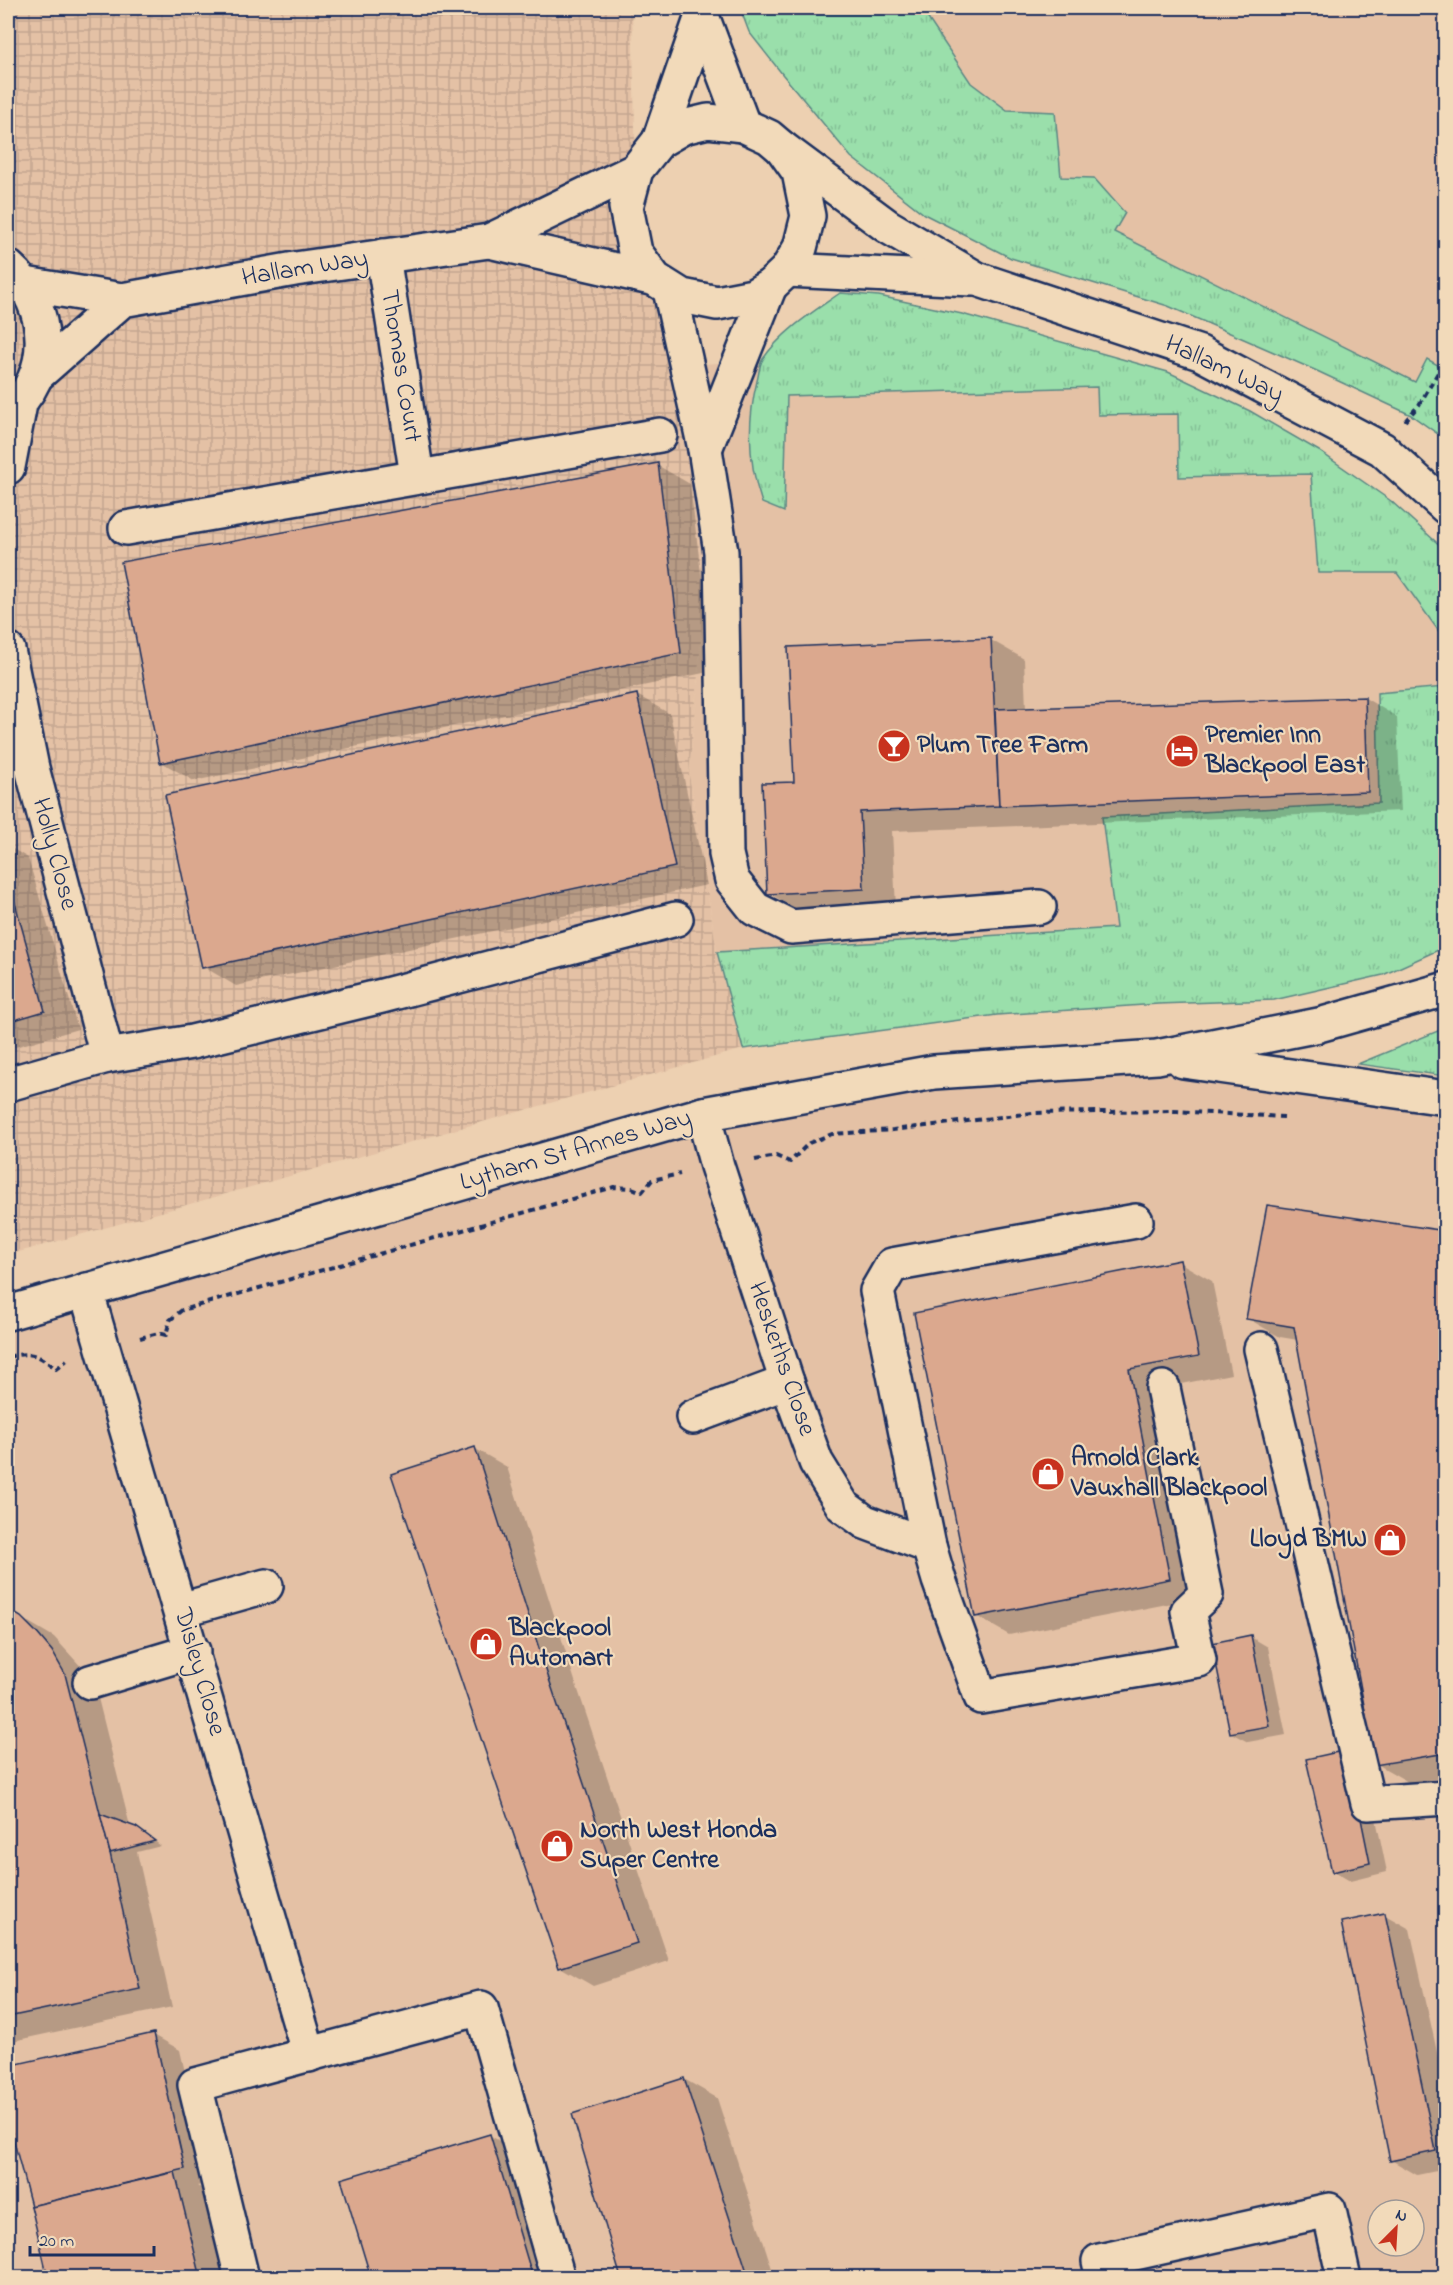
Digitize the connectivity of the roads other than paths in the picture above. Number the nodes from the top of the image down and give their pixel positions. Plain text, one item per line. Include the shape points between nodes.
1 (702, 11) edge
2 (743, 125) junction
3 (659, 141) junction
4 (782, 148) junction
5 (636, 170) junction
6 (489, 241) junction
7 (383, 256) junction
8 (12, 271) edge
9 (778, 278) junction
10 (977, 279) junction
11 (663, 285) junction
12 (122, 300) junction
13 (37, 375) junction
14 (14, 408) edge
15 (660, 435) dead end
16 (705, 449) junction
17 (8, 467) edge
18 (417, 476) junction
19 (1446, 507) edge
20 (126, 528) dead end
21 (8, 650) edge
22 (20, 771) edge
23 (1039, 907) dead end
24 (676, 919) dead end
25 (1446, 989) edge
26 (107, 1056) junction
27 (1157, 1057) junction
28 (8, 1084) edge
29 (1446, 1098) edge
30 (703, 1114) junction
31 (1136, 1221) dead end
32 (86, 1290) junction
33 (8, 1313) edge
34 (1261, 1349) dead end
35 (787, 1382) junction
36 (1163, 1388) dead end
37 (693, 1417) dead end
38 (929, 1546) junction
39 (266, 1586) dead end
40 (181, 1610) junction
41 (193, 1651) junction
42 (90, 1682) dead end
43 (1446, 1798) edge
44 (309, 2055) junction
45 (242, 2277) edge
46 (558, 2277) edge
47 (1103, 2277) edge
48 (1344, 2277) edge

1 - 2 street
1 - 3 street
2 - 3 street via 708,121 683,127
2 - 4 street
3 - 5 street
4 - 9 street via 799,172 808,216 801,248
4 - 10 street, Hallam Way via 887,226
5 - 6 street, Hallam Way
5 - 11 street via 626,207 634,252
6 - 7 street, Hallam Way
6 - 11 street, Hallam Way
7 - 12 street, Hallam Way
7 - 18 street, Thomas Court
8 - 12 street, Hallam Way
8 - 13 street via 40,318 43,351
9 - 10 street, Hallam Way
9 - 11 street via 753,296 717,303 682,296
9 - 16 street
10 - 19 street, Hallam Way via 1200,353 1382,449
11 - 16 street
12 - 13 street
13 - 14 street
14 - 17 street
15 - 18 street
16 - 23 street via 722,552 726,854 732,880 755,909 791,927
18 - 20 street
21 - 22 street, Holly Close
22 - 26 street, Holly Close
24 - 26 street via 192,1042
25 - 27 street, Lytham St Annes Way via 1319,1025
26 - 28 street
27 - 29 street, Lytham St Annes Way
27 - 30 street, Lytham St Annes Way via 934,1072
30 - 32 street, Lytham St Annes Way
30 - 35 street, Heskeths Close
31 - 38 street via 892,1265 877,1290
32 - 33 street, Lytham St Annes Way
32 - 40 street, Disley Close
34 - 43 street via 1368,1803
35 - 37 street
35 - 38 street, Heskeths Close via 816,1462 843,1506 865,1522
36 - 38 street via 1206,1594 1188,1611 1199,1660 981,1698
39 - 40 street
40 - 41 street, Disley Close
41 - 42 street
41 - 44 street, Disley Close
44 - 45 street via 195,2085
44 - 46 street via 481,2008
47 - 48 street via 1099,2261 1329,2210

